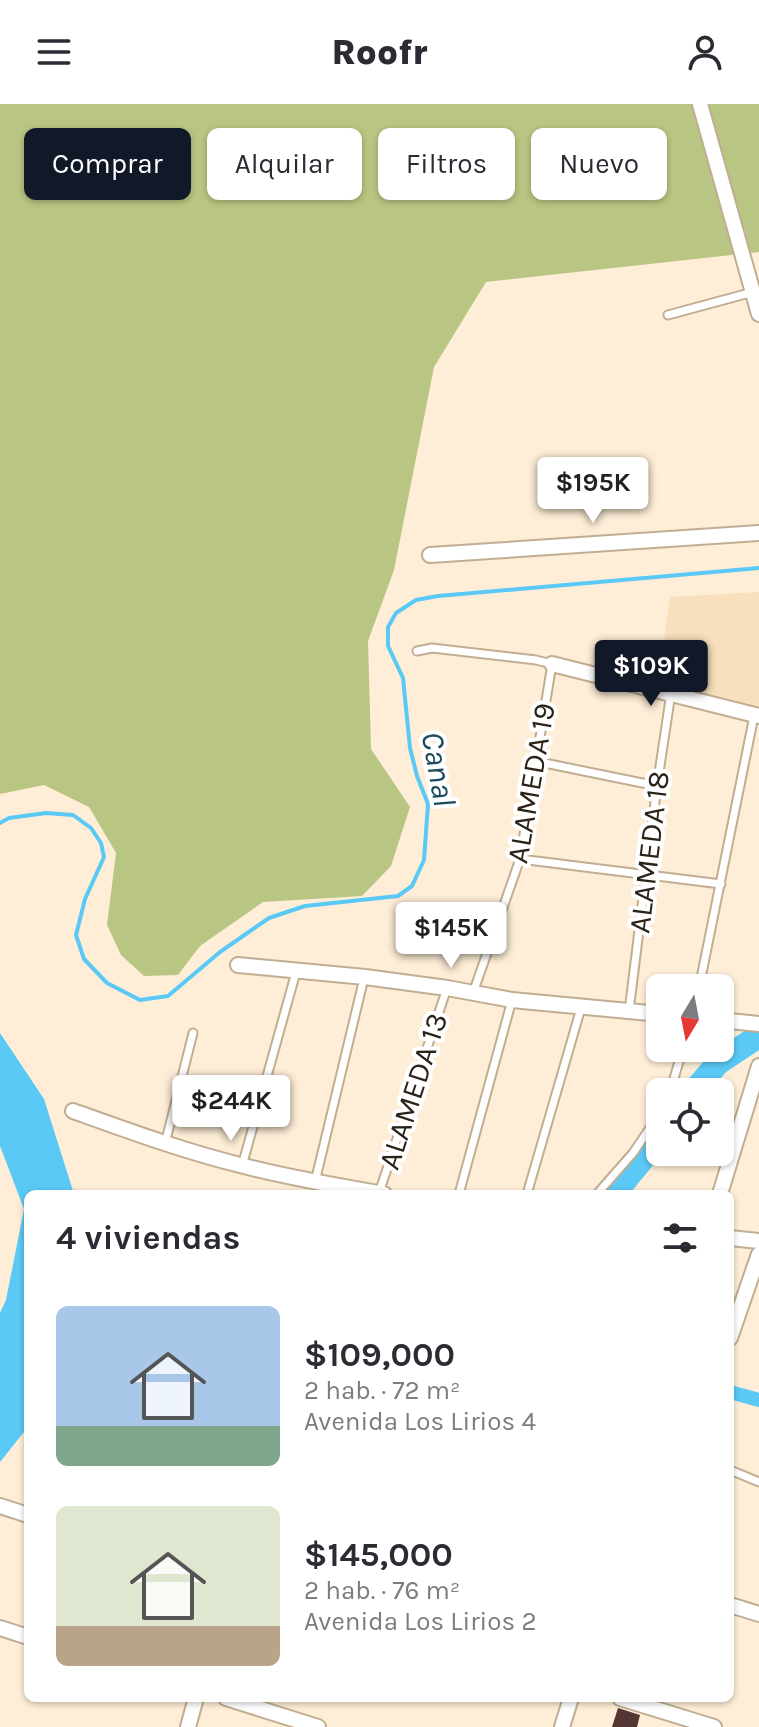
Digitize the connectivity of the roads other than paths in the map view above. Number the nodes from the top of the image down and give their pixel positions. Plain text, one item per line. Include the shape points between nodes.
1 (700, 104) edge
2 (753, 292) junction
3 (759, 314) edge
4 (668, 315) dead end
5 (759, 533) edge
6 (430, 555) dead end
7 (417, 651) dead end
8 (552, 664) junction
9 (671, 693) junction
10 (756, 715) edge
11 (535, 761) junction
12 (657, 786) junction
13 (520, 859) junction
14 (647, 875) junction
15 (721, 884) junction
16 (238, 965) dead end
17 (296, 971) junction
18 (702, 974) edge
19 (365, 977) junction
20 (447, 988) junction
21 (473, 993) junction
22 (512, 1000) junction
23 (582, 1006) junction
24 (629, 1011) junction
25 (646, 1013) edge
26 (734, 1021) edge
27 (759, 1024) edge
28 (193, 1033) dead end
29 (759, 1066) edge
30 (73, 1111) dead end
31 (646, 1134) edge
32 (165, 1144) junction
33 (242, 1166) junction
34 (315, 1182) junction
35 (360, 1190) edge
36 (383, 1190) edge
37 (460, 1190) edge
38 (528, 1190) edge
39 (601, 1190) edge
40 (721, 1190) edge
41 (734, 1238) edge
42 (759, 1241) edge
43 (759, 1254) edge
44 (734, 1325) edge
45 (734, 1472) edge
46 (759, 1482) edge
47 (0, 1506) edge
48 (24, 1514) edge
49 (734, 1606) edge
50 (759, 1614) edge
51 (0, 1628) edge
52 (24, 1636) edge
53 (195, 1702) edge
54 (239, 1702) edge
55 (570, 1702) edge
56 (633, 1702) edge
57 (188, 1727) edge
58 (318, 1727) edge
59 (562, 1727) edge
60 (714, 1727) edge

1 - 2 street
2 - 3 street
2 - 4 lane
5 - 6 street
7 - 8 lane via 432,648
8 - 9 street
8 - 11 lane, ALAMEDA 19
9 - 10 street
9 - 12 lane, ALAMEDA 18
10 - 15 lane
11 - 12 lane
11 - 13 lane, ALAMEDA 19
12 - 14 lane, ALAMEDA 18
13 - 14 lane
13 - 21 lane, ALAMEDA 19
14 - 15 lane
14 - 24 lane, ALAMEDA 18
15 - 18 lane
16 - 17 street
17 - 19 street
17 - 33 lane
19 - 20 street
19 - 34 lane
20 - 21 street
20 - 36 lane, ALAMEDA 13
21 - 22 street
22 - 23 street
22 - 37 lane
23 - 24 street
23 - 38 lane
24 - 25 street
26 - 27 street
28 - 32 lane
29 - 40 street
30 - 32 street
31 - 39 lane
32 - 33 street
33 - 34 street
34 - 35 street
41 - 42 street
43 - 44 street
45 - 46 lane
47 - 48 street
49 - 50 street
51 - 52 street
53 - 57 street
54 - 58 street
55 - 59 street
56 - 60 street

